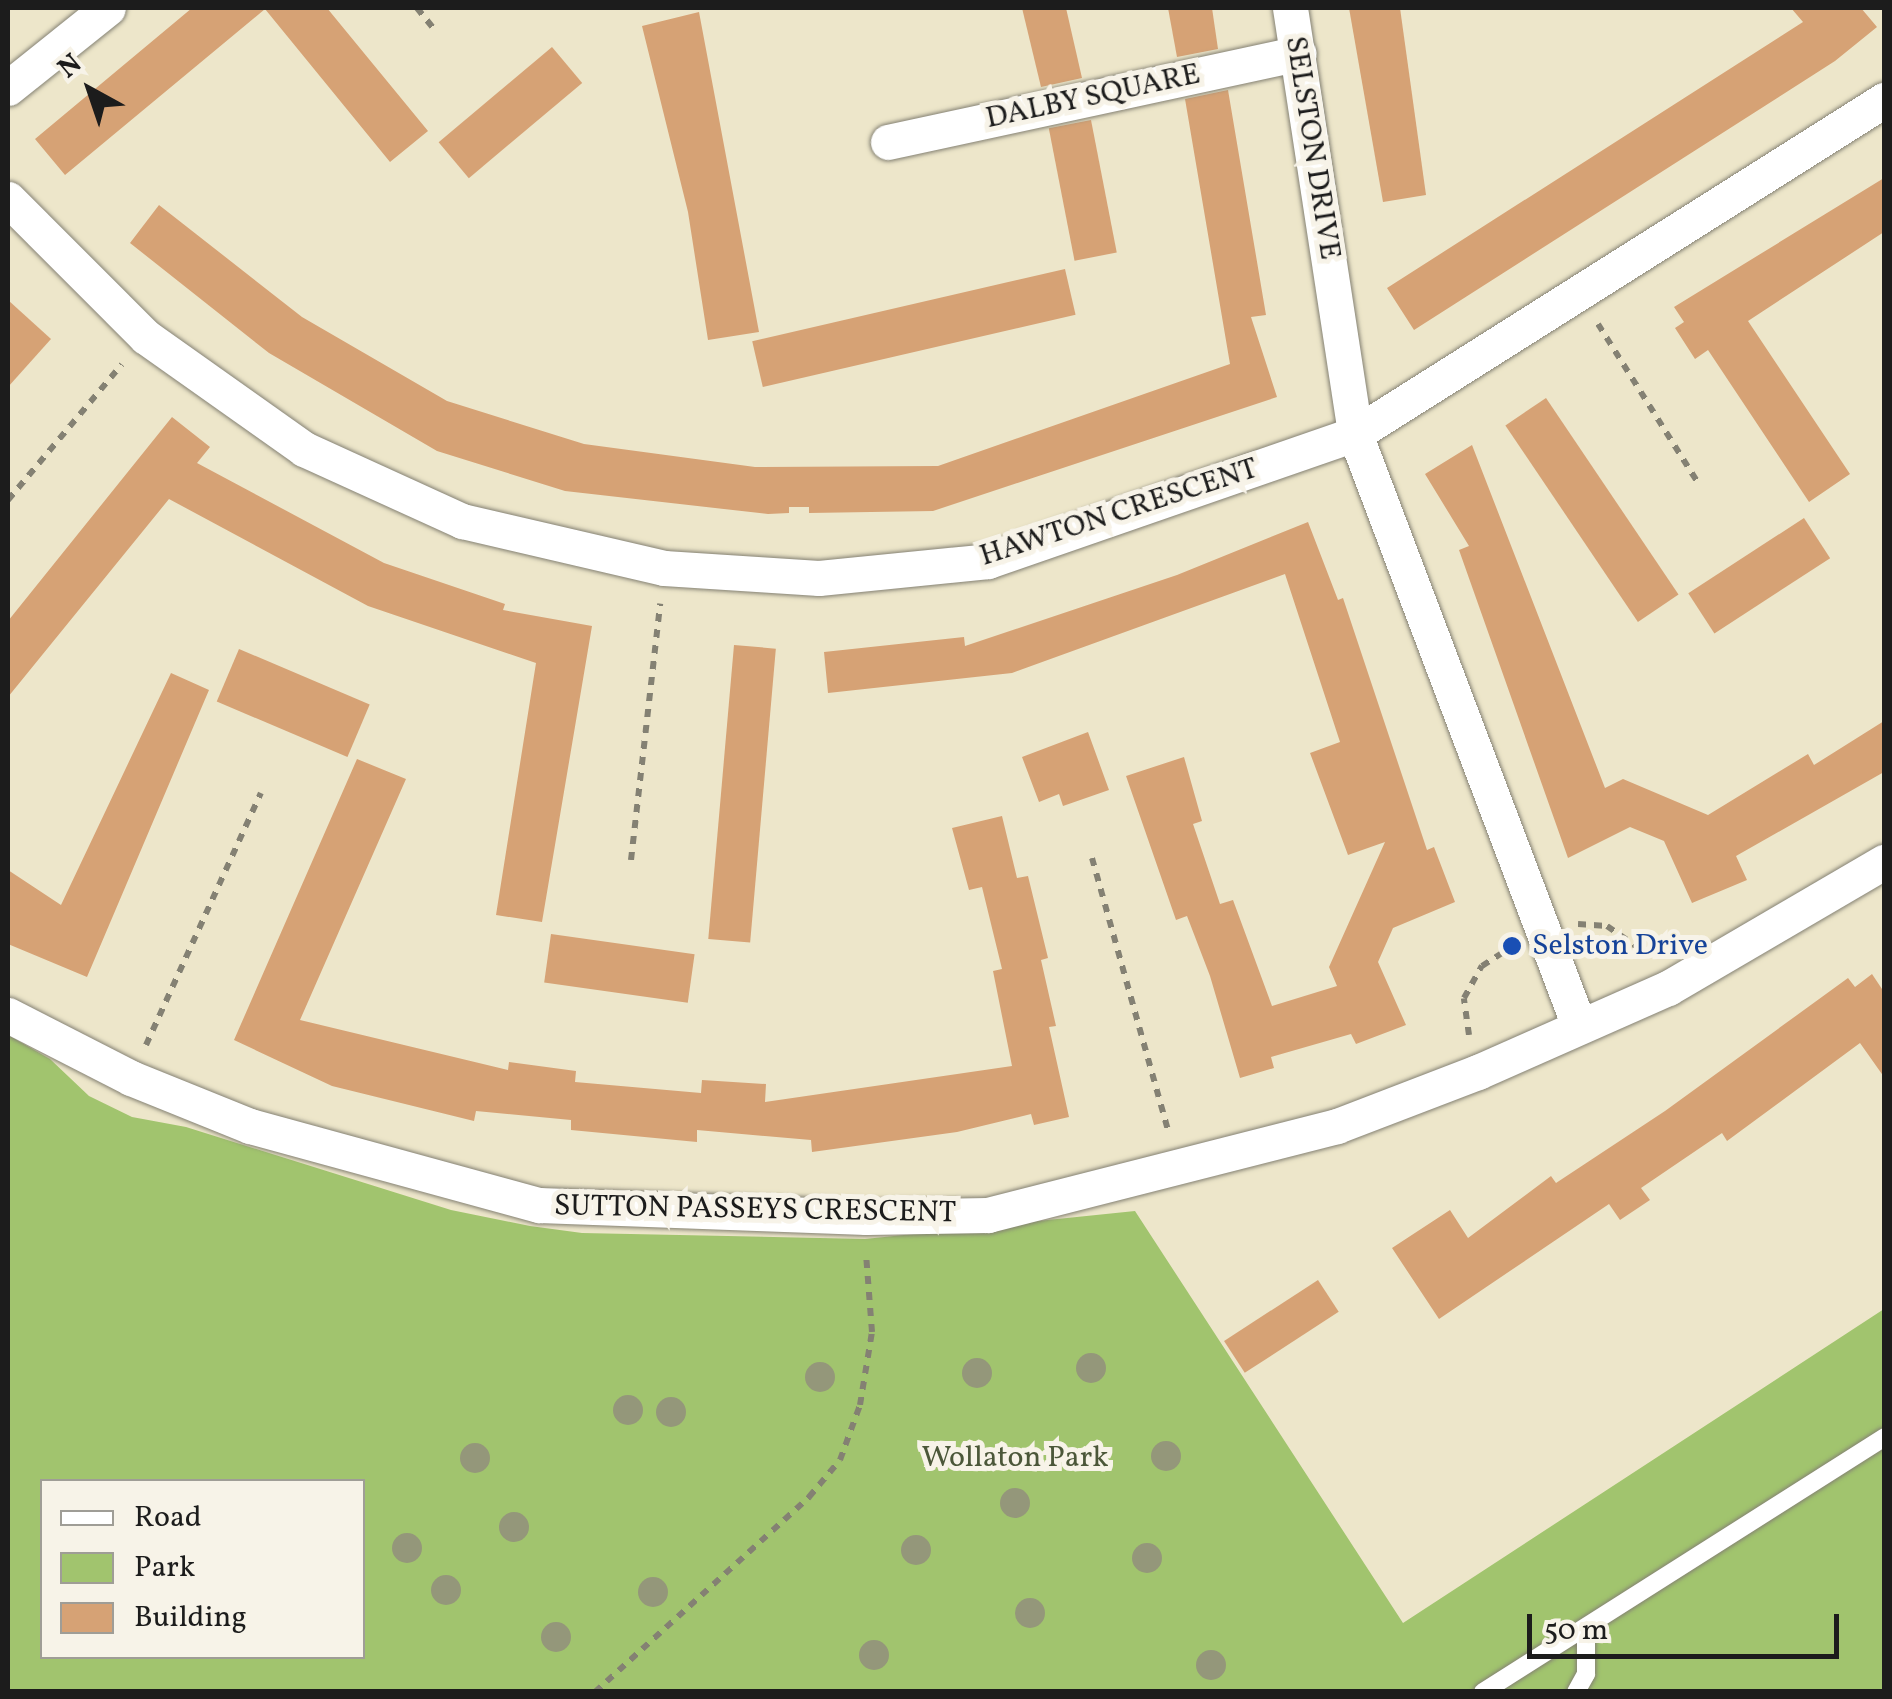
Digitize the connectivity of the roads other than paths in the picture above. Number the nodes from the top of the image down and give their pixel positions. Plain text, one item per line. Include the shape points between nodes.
1 (108, 8) edge
2 (1290, 8) edge
3 (1298, 53) junction
4 (8, 88) edge
5 (1884, 100) edge
6 (888, 142) dead end
7 (8, 199) edge
8 (1355, 434) junction
9 (1884, 862) edge
10 (8, 1014) edge
11 (1579, 1026) junction
12 (1884, 1438) edge
13 (1586, 1630) junction
14 (1483, 1692) edge
15 (1576, 1692) edge

1 - 4 street
2 - 3 street, SELSTON DRIVE
3 - 6 street, DALBY SQUARE
3 - 8 street, SELSTON DRIVE
5 - 8 street, HAWTON CRESCENT
7 - 8 street, HAWTON CRESCENT via 146,337 304,449 462,521 664,568 819,578 988,561
8 - 11 street, SELSTON DRIVE
9 - 11 street, SUTTON PASSEYS CRESCENT via 1744,948
10 - 11 street, SUTTON PASSEYS CRESCENT via 131,1078 250,1126 539,1204 866,1218 988,1215 1179,1169 1336,1126
12 - 13 lane
13 - 14 lane
13 - 15 lane via 1586,1674

